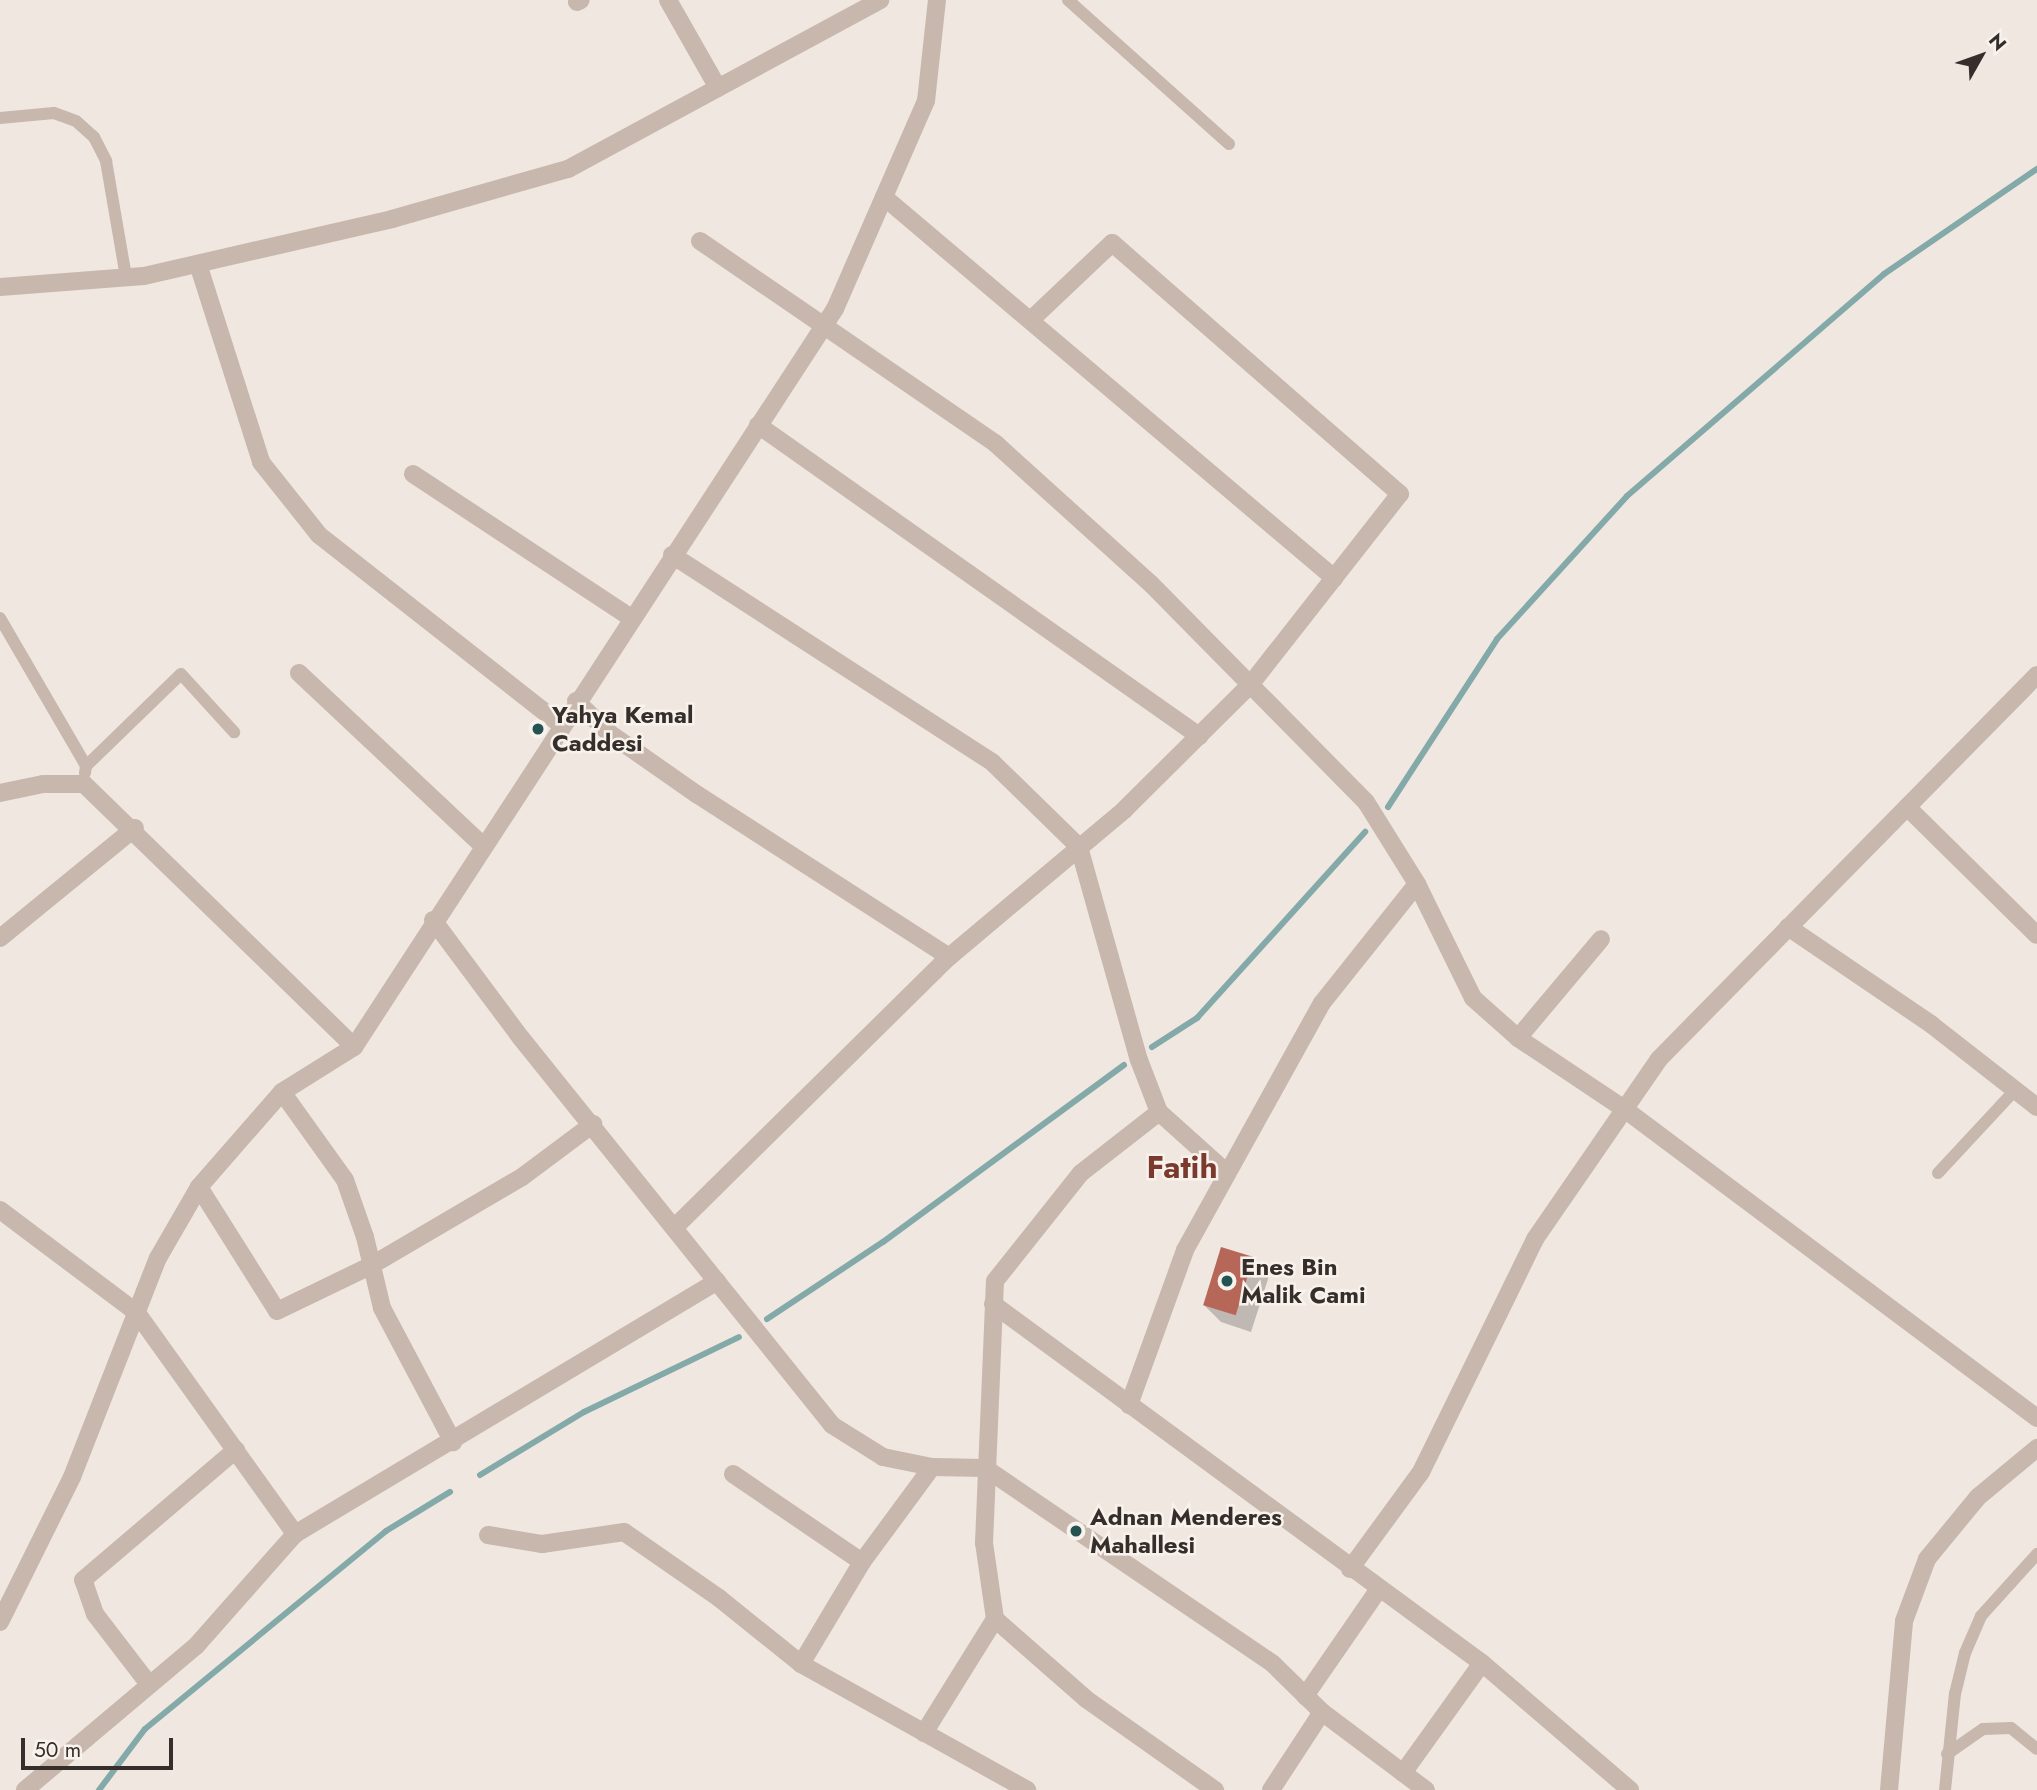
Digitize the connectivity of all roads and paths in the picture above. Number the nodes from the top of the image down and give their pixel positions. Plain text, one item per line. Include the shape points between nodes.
1 (668, 0) edge
2 (880, 0) edge
3 (937, 0) edge
4 (1069, 0) edge
5 (856, 6) edge
6 (718, 88) junction
7 (0, 118) edge
8 (1229, 144) dead end
9 (884, 197) junction
10 (700, 241) dead end
11 (198, 264) junction
12 (126, 277) junction
13 (0, 287) edge
14 (1031, 320) junction
15 (824, 324) junction
16 (758, 425) junction
17 (413, 474) dead end
18 (673, 555) junction
19 (1334, 578) junction
20 (0, 618) edge
21 (631, 618) junction
22 (299, 673) dead end
23 (2037, 675) edge
24 (1250, 685) junction
25 (576, 701) junction
26 (561, 725) junction
27 (234, 732) dead end
28 (1199, 736) junction
29 (86, 766) junction
30 (84, 784) junction
31 (0, 793) edge
32 (1907, 807) junction
33 (135, 828) junction
34 (482, 845) junction
35 (1079, 848) junction
36 (1417, 884) junction
37 (433, 920) junction
38 (1788, 927) junction
39 (2037, 935) edge
40 (0, 938) edge
41 (1601, 939) dead end
42 (949, 957) junction
43 (1518, 1038) junction
44 (354, 1047) junction
45 (2015, 1090) junction
46 (282, 1092) junction
47 (2037, 1107) edge
48 (1623, 1108) junction
49 (1160, 1112) junction
50 (593, 1124) junction
51 (1227, 1173) junction
52 (1938, 1173) dead end
53 (200, 1187) junction
54 (0, 1210) edge
55 (675, 1227) junction
56 (372, 1265) junction
57 (718, 1281) junction
58 (993, 1304) junction
59 (137, 1313) junction
60 (1129, 1405) junction
61 (2037, 1418) edge
62 (453, 1442) junction
63 (2037, 1448) edge
64 (236, 1450) junction
65 (932, 1467) junction
66 (985, 1468) junction
67 (733, 1474) dead end
68 (295, 1534) junction
69 (488, 1535) dead end
70 (2037, 1553) edge
71 (862, 1562) junction
72 (1350, 1569) junction
73 (1378, 1590) junction
74 (995, 1619) junction
75 (0, 1622) edge
76 (1482, 1663) junction
77 (801, 1664) junction
78 (148, 1683) junction
79 (1306, 1696) junction
80 (1322, 1712) junction
81 (924, 1734) junction
82 (2037, 1749) edge
83 (1947, 1754) junction
84 (1402, 1773) junction
85 (25, 1790) edge
86 (1027, 1790) edge
87 (1215, 1790) edge
88 (1271, 1790) edge
89 (1426, 1790) edge
90 (1630, 1790) edge
91 (1889, 1790) edge
92 (1945, 1790) edge

1 - 6 street
2 - 5 street
3 - 9 street via 926,101
4 - 8 lane
5 - 6 street
6 - 11 street via 568,169 392,219
7 - 12 lane via 54,113 76,121 94,138 106,161
9 - 14 street
9 - 15 street
10 - 15 street
11 - 12 street
11 - 26 street via 261,462 319,535
12 - 13 street
14 - 19 street
14 - 19 street via 1112,243 1220,333 1400,494
15 - 16 street
15 - 24 street via 996,444 1151,584
16 - 18 street
16 - 28 street
17 - 21 street
18 - 21 street
18 - 35 street via 993,763
19 - 24 street
20 - 29 lane
21 - 25 street
22 - 34 street
23 - 32 street
24 - 28 street
24 - 36 street via 1366,803
25 - 26 street
25 - 42 street via 609,733 698,795
26 - 34 street
27 - 29 lane via 181,674
28 - 35 street
29 - 30 lane
30 - 31 street via 43,784
30 - 33 street
32 - 38 street
32 - 39 street
33 - 40 street
33 - 44 street
34 - 37 street
35 - 42 street
35 - 49 street via 1139,1060
36 - 43 street via 1473,998
36 - 51 street via 1322,1003
37 - 44 street
37 - 50 street
38 - 45 street via 1932,1025
38 - 48 street via 1659,1059
41 - 43 street
42 - 55 street
43 - 48 street
44 - 46 street
45 - 47 street
45 - 52 lane
46 - 53 street
46 - 56 street via 345,1180
48 - 61 street
48 - 72 street via 1535,1239 1420,1472
49 - 51 street
49 - 58 street via 1081,1173 995,1281
50 - 55 street
50 - 56 street via 522,1177
51 - 60 street via 1185,1250
53 - 56 street via 277,1311
53 - 59 street via 158,1258
54 - 59 street
55 - 57 street
56 - 62 street via 382,1308
57 - 62 street
57 - 65 street via 832,1425 883,1457
58 - 60 street
58 - 66 street
59 - 64 street
59 - 75 street via 72,1477
60 - 72 street
62 - 68 street
63 - 91 street via 1978,1497 1927,1559 1904,1621
64 - 68 street
64 - 78 street via 83,1580 95,1614
65 - 66 street
65 - 71 street
66 - 74 street via 984,1543
66 - 79 street via 1273,1664
67 - 71 street
68 - 78 street via 197,1646
69 - 77 street via 542,1544 624,1532 719,1598
70 - 83 lane via 1981,1616 1958,1684
71 - 77 street
72 - 73 street
73 - 76 street
73 - 79 street
74 - 81 street
74 - 87 street via 1086,1699
76 - 84 street
76 - 90 street
77 - 81 street
78 - 85 street
79 - 80 street
80 - 84 street
80 - 88 street
81 - 86 street
82 - 83 lane via 2011,1728 1983,1729
83 - 92 lane
84 - 89 street

